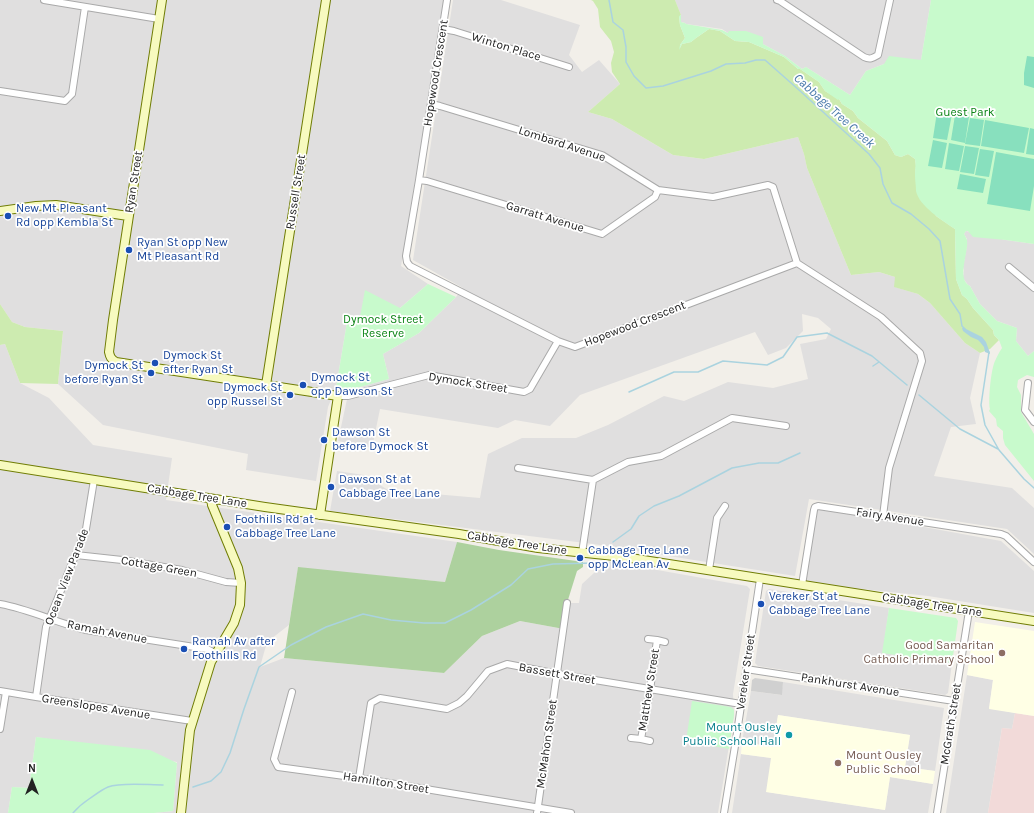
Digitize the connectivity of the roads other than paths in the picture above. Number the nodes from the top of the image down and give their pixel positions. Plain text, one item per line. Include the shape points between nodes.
1 (44, 0) edge
2 (162, 0) edge
3 (326, 0) edge
4 (447, 0) edge
5 (776, 0) edge
6 (890, 0) edge
7 (85, 7) junction
8 (159, 19) junction
9 (443, 29) junction
10 (569, 67) dead end
11 (0, 91) edge
12 (431, 104) junction
13 (419, 180) junction
14 (658, 190) junction
15 (0, 211) edge
16 (128, 216) junction
17 (797, 263) junction
18 (1009, 267) dead end
19 (1034, 288) edge
20 (558, 341) junction
21 (116, 362) joint
22 (1028, 383) dead end
23 (266, 385) junction
24 (338, 396) junction
25 (1034, 422) edge
26 (786, 426) dead end
27 (0, 465) edge
28 (518, 468) dead end
29 (94, 480) junction
30 (593, 480) junction
31 (211, 498) junction
32 (726, 506) dead end
33 (320, 515) junction
34 (882, 516) junction
35 (582, 553) junction
36 (76, 555) junction
37 (1034, 562) edge
38 (709, 570) junction
39 (760, 579) junction
40 (241, 583) junction
41 (802, 586) junction
42 (567, 603) dead end
43 (0, 604) edge
44 (969, 611) junction
45 (49, 619) junction
46 (1034, 621) edge
47 (648, 639) dead end
48 (657, 640) junction
49 (665, 642) dead end
50 (215, 653) junction
51 (746, 669) junction
52 (558, 674) junction
53 (650, 690) junction
54 (3, 692) edge
55 (292, 692) dead end
56 (36, 698) junction
57 (954, 701) junction
58 (741, 704) junction
59 (192, 721) junction
60 (0, 730) edge
61 (631, 738) dead end
62 (641, 739) junction
63 (650, 741) dead end
64 (359, 778) junction
65 (538, 810) edge
66 (181, 813) edge
67 (571, 813) edge
68 (724, 813) edge
69 (937, 813) edge

1 - 7 street
2 - 8 main road, Ryan Street
3 - 23 main road, Russell Street
4 - 9 street, Hopewood Crescent
5 - 6 street via 869,59 878,55
7 - 8 street
7 - 11 street via 72,94 65,101
8 - 16 main road, Ryan Street
9 - 10 street, Winton Place
9 - 12 street, Hopewood Crescent
12 - 13 street, Hopewood Crescent
12 - 14 street, Lombard Avenue via 602,155
13 - 14 street, Garratt Avenue via 602,234 656,197
13 - 20 street, Hopewood Crescent via 406,256 410,266
14 - 17 street, Lombard Avenue via 713,197 768,185 773,187
15 - 16 main road via 56,205
16 - 21 main road, Ryan Street via 109,352
17 - 20 street, Hopewood Crescent via 575,347
17 - 34 street via 881,317 920,353 922,361 890,468
18 - 19 street
20 - 24 street, Dymock Street via 530,389 524,392 429,375 348,396
21 - 23 main road, Dymock Street
22 - 25 street via 1025,410
23 - 24 main road, Dymock Street
24 - 33 main road
26 - 30 street via 732,418 661,456 628,462
27 - 29 main road, Cabbage Tree Lane
28 - 30 street
29 - 31 main road, Cabbage Tree Lane
29 - 36 street, Ocean View Parade via 86,529
30 - 35 street
31 - 33 main road, Cabbage Tree Lane
31 - 40 main road via 238,568
32 - 38 street via 717,518
33 - 35 main road, Cabbage Tree Lane
34 - 37 street, Fairy Avenue via 1001,534
34 - 41 street, Fairy Avenue via 815,507
35 - 38 main road, Cabbage Tree Lane
36 - 40 street, Cottage Green via 182,570 226,582
36 - 45 street, Ocean View Parade
38 - 39 main road, Cabbage Tree Lane
39 - 41 main road, Cabbage Tree Lane
39 - 51 street, Vereker Street
40 - 50 main road via 237,615
41 - 44 main road, Cabbage Tree Lane
42 - 52 street, McMahon Street
43 - 45 street, Ramah Avenue
44 - 46 main road, Cabbage Tree Lane
44 - 57 street, McGrath Street
45 - 50 street, Ramah Avenue via 86,630 207,649
45 - 56 street, Ocean View Parade
47 - 48 street, Matthew Street
48 - 49 street, Matthew Street
48 - 53 street, Matthew Street
50 - 59 main road
51 - 57 street, Pankhurst Avenue
51 - 58 street, Vereker Street
52 - 53 street, Bassett Street
52 - 64 street, Bassett Street via 507,664 488,671 459,704 448,709 380,698 371,704
52 - 65 street, McMahon Street
53 - 58 street, Bassett Street
53 - 62 street, Matthew Street
54 - 56 street, Greenslopes Avenue
54 - 60 street
55 - 64 street, Hamilton Street via 274,759 278,767
56 - 59 street, Greenslopes Avenue
57 - 69 street, McGrath Street
58 - 68 street, Vereker Street
59 - 66 main road via 188,737
61 - 62 street, Matthew Street
62 - 63 street, Matthew Street
64 - 65 street, Hamilton Street
65 - 67 street, Hamilton Street

